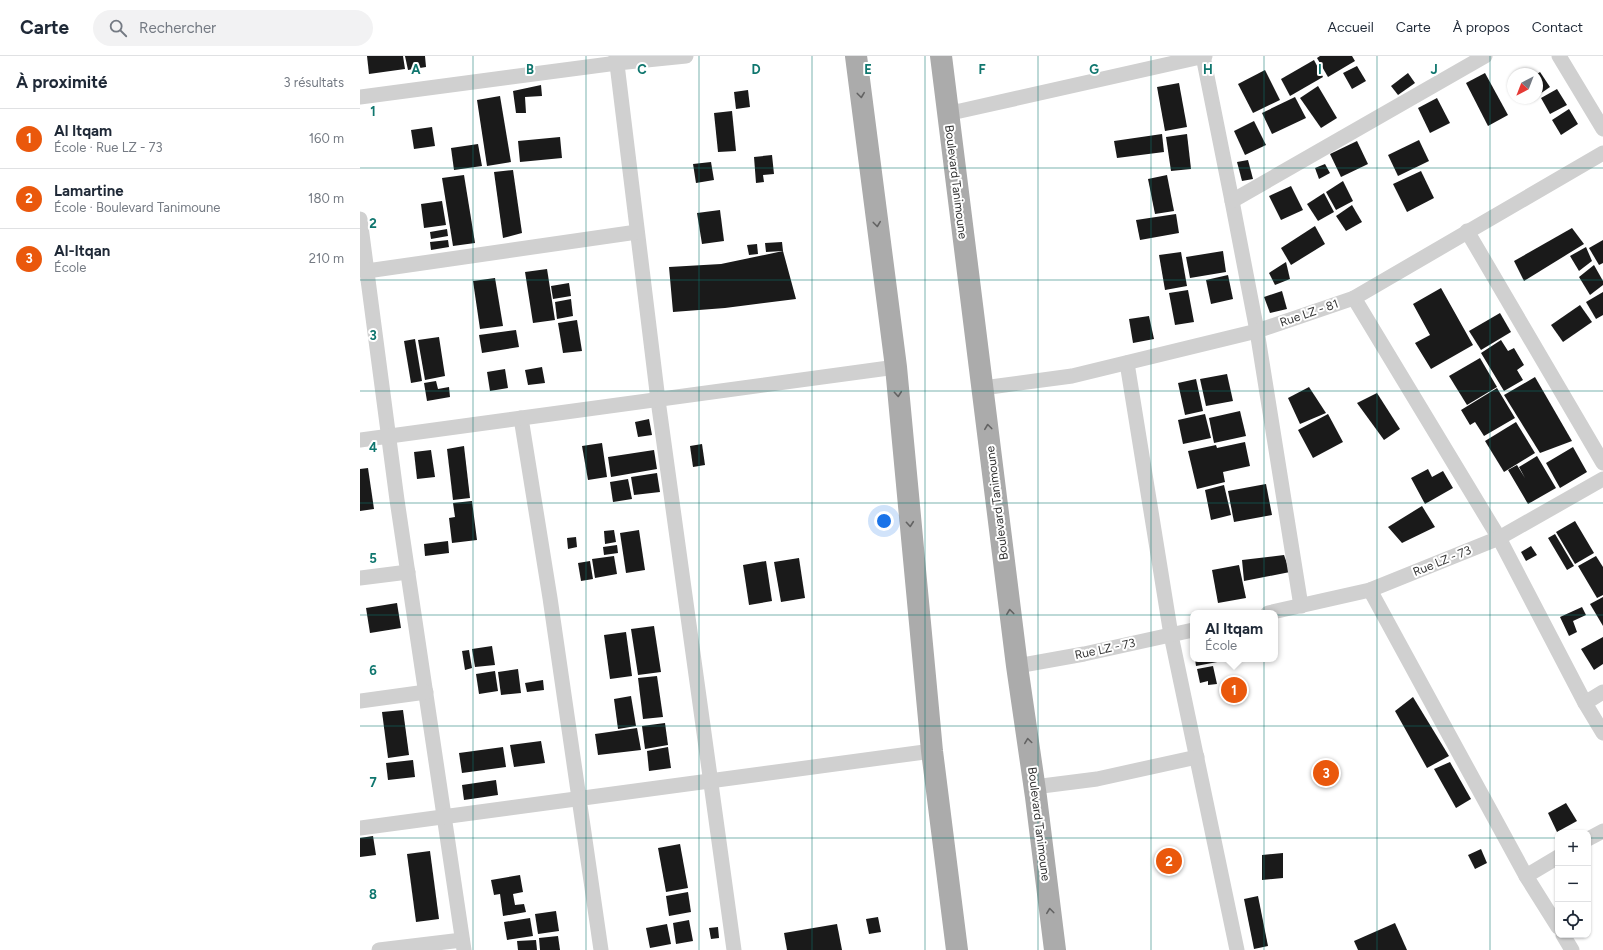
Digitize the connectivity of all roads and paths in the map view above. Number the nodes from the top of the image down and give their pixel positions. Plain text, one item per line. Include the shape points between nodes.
1 (686, 56) edge
2 (856, 56) edge
3 (941, 56) edge
4 (1204, 56) edge
5 (1485, 56) edge
6 (1559, 56) edge
7 (617, 60) edge
8 (360, 97) edge
9 (947, 111) junction
10 (1603, 129) edge
11 (1603, 153) edge
12 (1232, 201) junction
13 (360, 219) edge
14 (1467, 231) junction
15 (637, 232) junction
16 (367, 271) junction
17 (1354, 298) junction
18 (1257, 332) junction
19 (1127, 363) junction
20 (896, 367) junction
21 (983, 388) junction
22 (658, 400) junction
23 (521, 418) junction
24 (389, 436) junction
25 (360, 440) edge
26 (1603, 463) edge
27 (1603, 479) edge
28 (1499, 538) junction
29 (408, 572) junction
30 (360, 578) edge
31 (1370, 590) junction
32 (1301, 606) junction
33 (1278, 611) edge
34 (1190, 631) edge
35 (1171, 634) junction
36 (1017, 666) junction
37 (426, 692) junction
38 (1603, 692) edge
39 (360, 701) edge
40 (1586, 703) junction
41 (1603, 733) edge
42 (932, 751) junction
43 (1197, 757) junction
44 (711, 781) junction
45 (1034, 787) junction
46 (579, 798) junction
47 (444, 817) junction
48 (360, 828) edge
49 (1603, 831) edge
50 (1591, 838) edge
51 (1555, 859) edge
52 (1526, 876) junction
53 (1555, 922) edge
54 (1565, 938) edge
55 (463, 945) edge
56 (379, 950) edge
57 (601, 950) edge
58 (734, 950) edge
59 (957, 950) edge
60 (1055, 950) edge
61 (1237, 950) edge
62 (1572, 950) edge

1 - 7 street
2 -> 20 main road
3 - 9 main road, Boulevard Tanimoune
4 - 9 street via 960,111
4 - 12 street
5 - 12 street
6 - 10 street
7 - 8 street
7 - 15 street
9 - 21 main road, Boulevard Tanimoune
11 - 14 street, Rue LZ - 81
12 - 18 street
13 - 16 street
14 - 17 street, Rue LZ - 81
14 - 26 street
15 - 16 street
15 - 22 street
16 - 24 street
17 - 18 street, Rue LZ - 81
17 - 28 street
18 - 19 street, Rue LZ - 81
18 - 32 street
19 - 21 street, Rue LZ - 81 via 1072,376
19 - 35 street
20 - 22 street
20 -> 42 main road
36 -> 21 main road, Boulevard Tanimoune
22 - 23 street
22 - 44 street
23 - 24 street
23 - 46 street
24 - 25 street
24 - 29 street
27 - 28 street, Rue LZ - 73
28 - 31 street, Rue LZ - 73
28 - 40 street
29 - 30 street
29 - 37 street
31 - 32 street, Rue LZ - 73
31 - 52 street
32 - 33 street, Rue LZ - 73
34 - 35 street, Rue LZ - 73
35 - 36 street, Rue LZ - 73
35 - 43 street
45 -> 36 main road, Boulevard Tanimoune
37 - 39 street
37 - 47 street
38 - 40 street
40 - 41 street
42 - 44 street
42 - 59 main road
43 - 45 street via 1097,779
43 - 61 street
44 - 46 street
44 - 58 street
60 -> 45 main road, Boulevard Tanimoune
46 - 47 street
46 - 57 street
47 - 48 street
47 - 55 street
49 - 50 street
51 - 52 street
52 - 53 street
54 - 62 street
55 - 56 street

